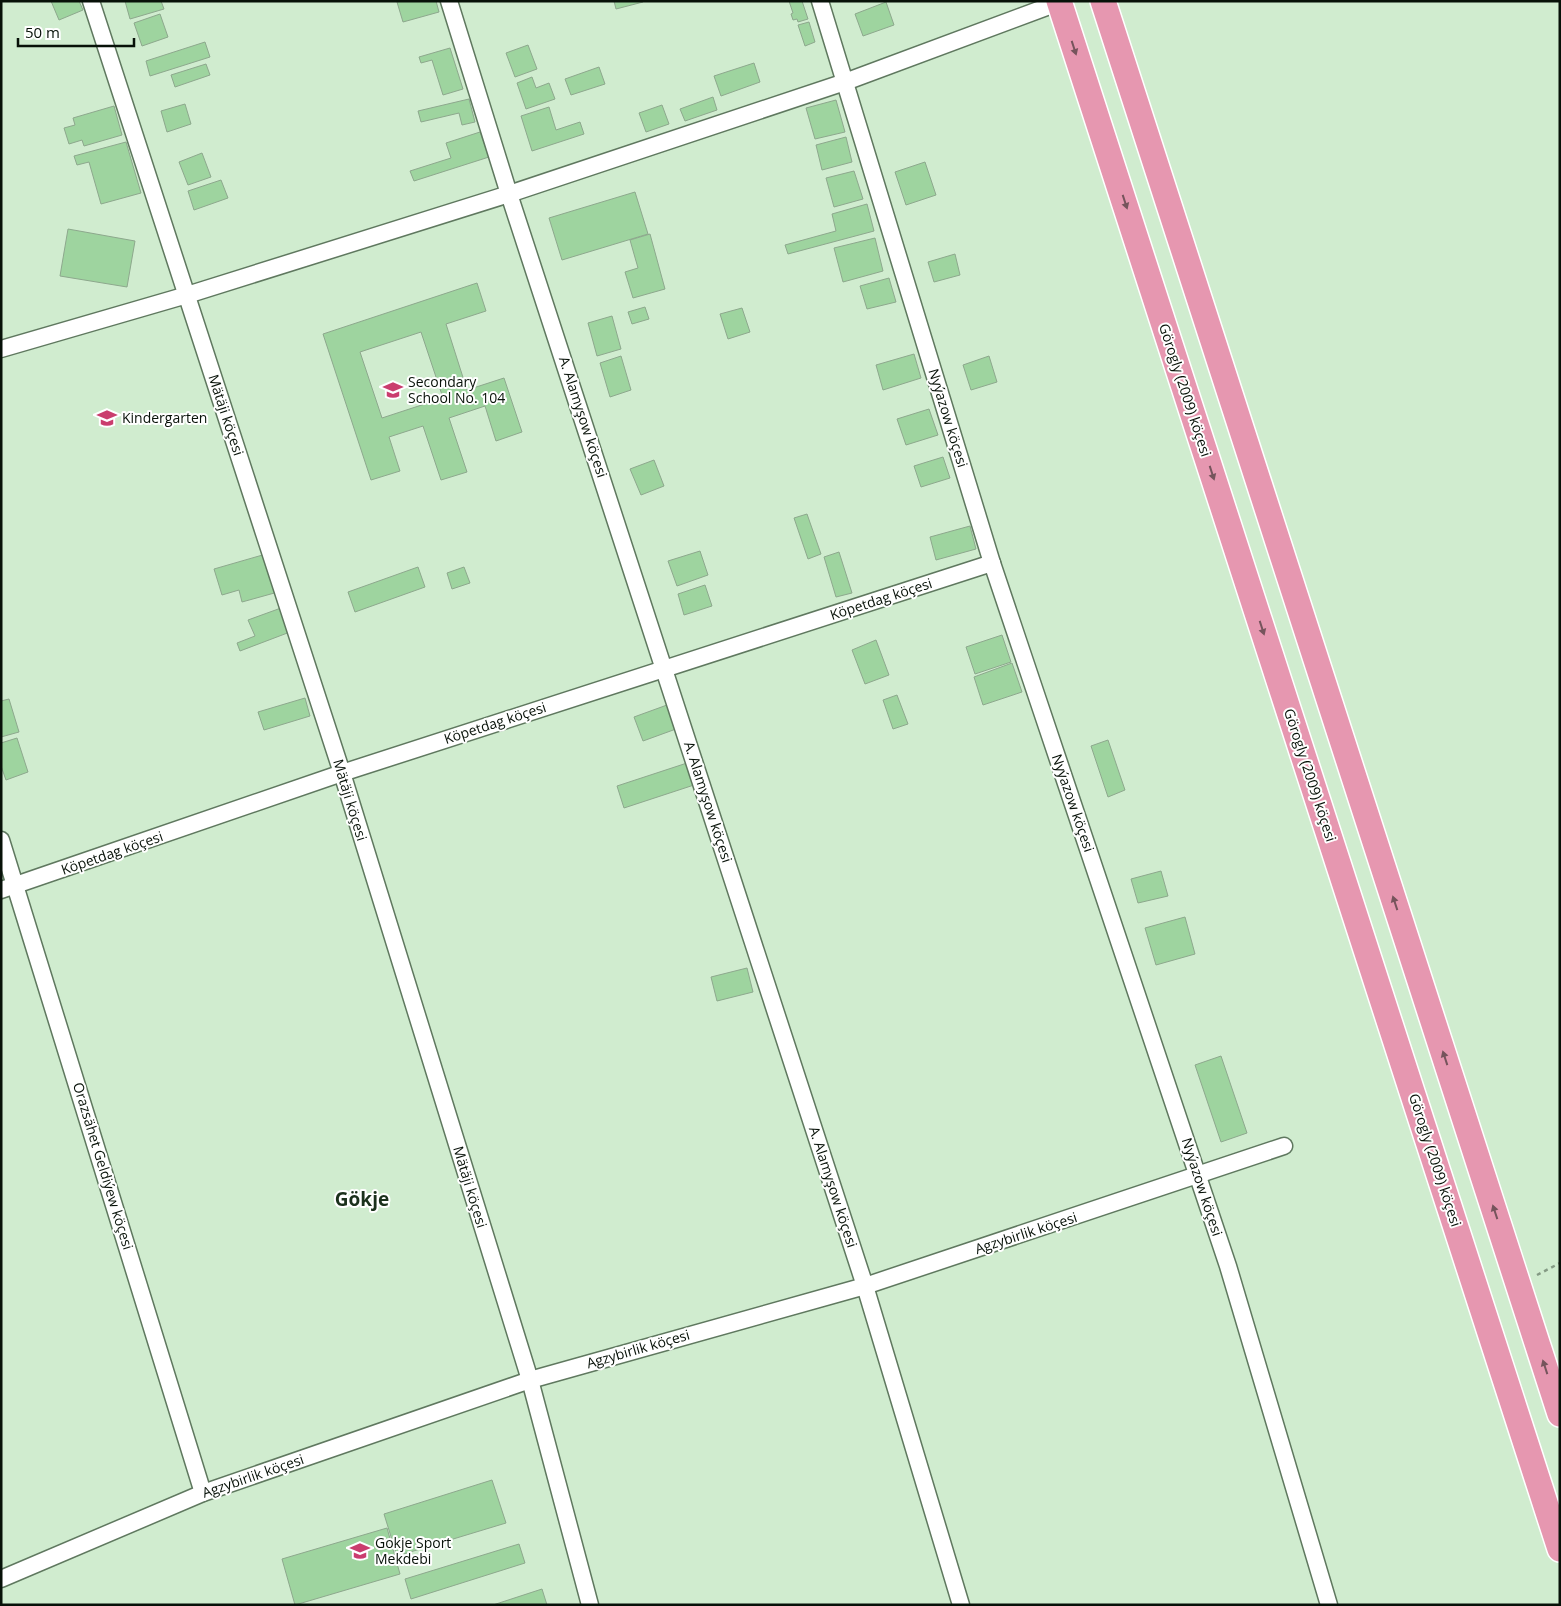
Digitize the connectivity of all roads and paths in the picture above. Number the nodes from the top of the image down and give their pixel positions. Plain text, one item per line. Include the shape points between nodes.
1 (91, 1) edge
2 (449, 1) edge
3 (820, 1) edge
4 (1102, 1) edge
5 (1059, 2) edge
6 (845, 82) junction
7 (509, 194) junction
8 (187, 295) junction
9 (1, 349) edge
10 (992, 563) junction
11 (665, 668) junction
12 (342, 773) junction
13 (1, 840) edge
14 (9, 888) edge
15 (1284, 1146) dead end
16 (1199, 1176) junction
17 (1560, 1263) edge
18 (1518, 1283) junction
19 (865, 1286) junction
20 (530, 1380) junction
21 (1560, 1414) edge
22 (203, 1493) junction
23 (1560, 1549) edge
24 (1, 1580) edge
25 (590, 1605) edge
26 (961, 1605) edge
27 (1329, 1605) edge

1 - 8 street, Mätäji köçesi
2 - 7 street, A. Alamyşow köçesi
3 - 6 street, Nyýazow köçesi
18 -> 4 main road
5 - 6 street
5 -> 23 main road, Görogly (2009) köçesi
6 - 7 street
6 - 10 street, Nyýazow köçesi
7 - 8 street
7 - 11 street, A. Alamyşow köçesi
8 - 9 street
8 - 12 street, Mätäji köçesi
10 - 11 street, Köpetdag köçesi
10 - 16 street, Nyýazow köçesi
11 - 12 street, Köpetdag köçesi
11 - 19 street, A. Alamyşow köçesi
12 - 14 street, Köpetdag köçesi
12 - 20 street, Mätäji köçesi
13 - 14 street, Orazsähet Geldiýew köçesi
14 - 22 street, Orazsähet Geldiýew köçesi
15 - 16 street, Agzybirlik köçesi
16 - 19 street, Agzybirlik köçesi
16 - 27 street, Nyýazow köçesi
17 - 18 path
21 -> 18 main road
19 - 20 street, Agzybirlik köçesi
19 - 26 street, A. Alamyşow köçesi
20 - 22 street, Agzybirlik köçesi
20 - 25 street, Mätäji köçesi
22 - 24 street, Agzybirlik köçesi

